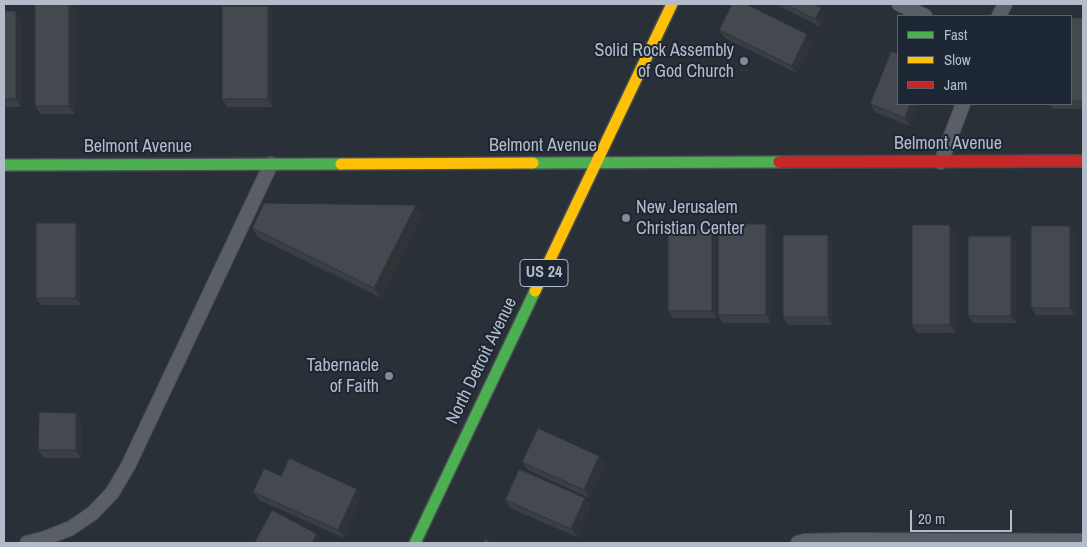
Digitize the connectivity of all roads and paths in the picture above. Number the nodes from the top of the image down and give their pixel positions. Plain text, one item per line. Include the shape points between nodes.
1 (672, 4) edge
2 (899, 4) edge
3 (923, 15) edge
4 (964, 105) edge
5 (941, 162) junction
6 (1083, 162) edge
7 (596, 163) junction
8 (272, 164) junction
9 (4, 165) edge
10 (1083, 541) edge
11 (26, 543) edge
12 (415, 543) edge
13 (798, 543) edge

1 - 7 street, North Detroit Avenue / US 24
2 - 3 lane
4 - 5 lane
5 - 6 street, Belmont Avenue
5 - 7 street, Belmont Avenue
7 - 8 street, Belmont Avenue
7 - 12 street, North Detroit Avenue / US 24
8 - 9 street, Belmont Avenue
8 - 11 lane via 128,466 112,493 93,513 71,528
10 - 13 lane via 848,540

